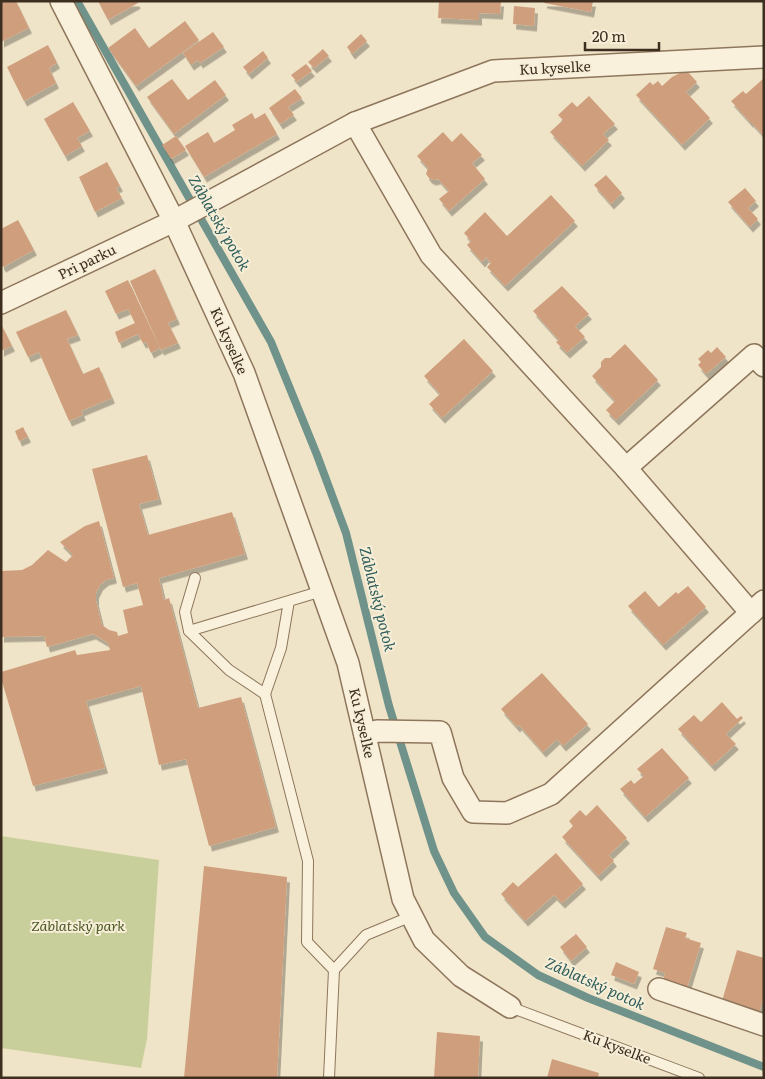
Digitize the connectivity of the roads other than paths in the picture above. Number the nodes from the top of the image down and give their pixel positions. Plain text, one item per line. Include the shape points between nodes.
1 (61, 1) edge
2 (764, 57) edge
3 (355, 123) junction
4 (174, 220) junction
5 (1, 303) edge
6 (761, 356) edge
7 (626, 468) junction
8 (194, 578) dead end
9 (322, 591) junction
10 (289, 601) junction
11 (758, 607) edge
12 (189, 631) junction
13 (265, 694) junction
14 (371, 733) junction
15 (412, 916) junction
16 (334, 970) junction
17 (658, 989) dead end
18 (510, 1007) joint
19 (764, 1025) edge
20 (329, 1078) edge
21 (698, 1078) edge

1 - 4 street, Ku kyselke
2 - 3 street, Ku kyselke via 493,71
3 - 4 street, Ku kyselke
3 - 7 street via 431,255
4 - 5 street, Pri parku
4 - 9 street, Ku kyselke via 244,373
6 - 7 street
7 - 11 street
8 - 12 lane via 185,612
9 - 10 lane
9 - 14 street, Ku kyselke
10 - 12 lane
10 - 13 lane via 281,648
11 - 14 street via 551,794 507,813 473,812 453,778 440,732
12 - 13 lane via 229,670
13 - 16 lane via 308,861 307,942
14 - 15 street, Ku kyselke via 403,899
15 - 16 lane via 366,935
15 - 18 street, Ku kyselke via 424,940 461,976
16 - 20 lane
17 - 19 street
18 - 21 lane, Ku kyselke

